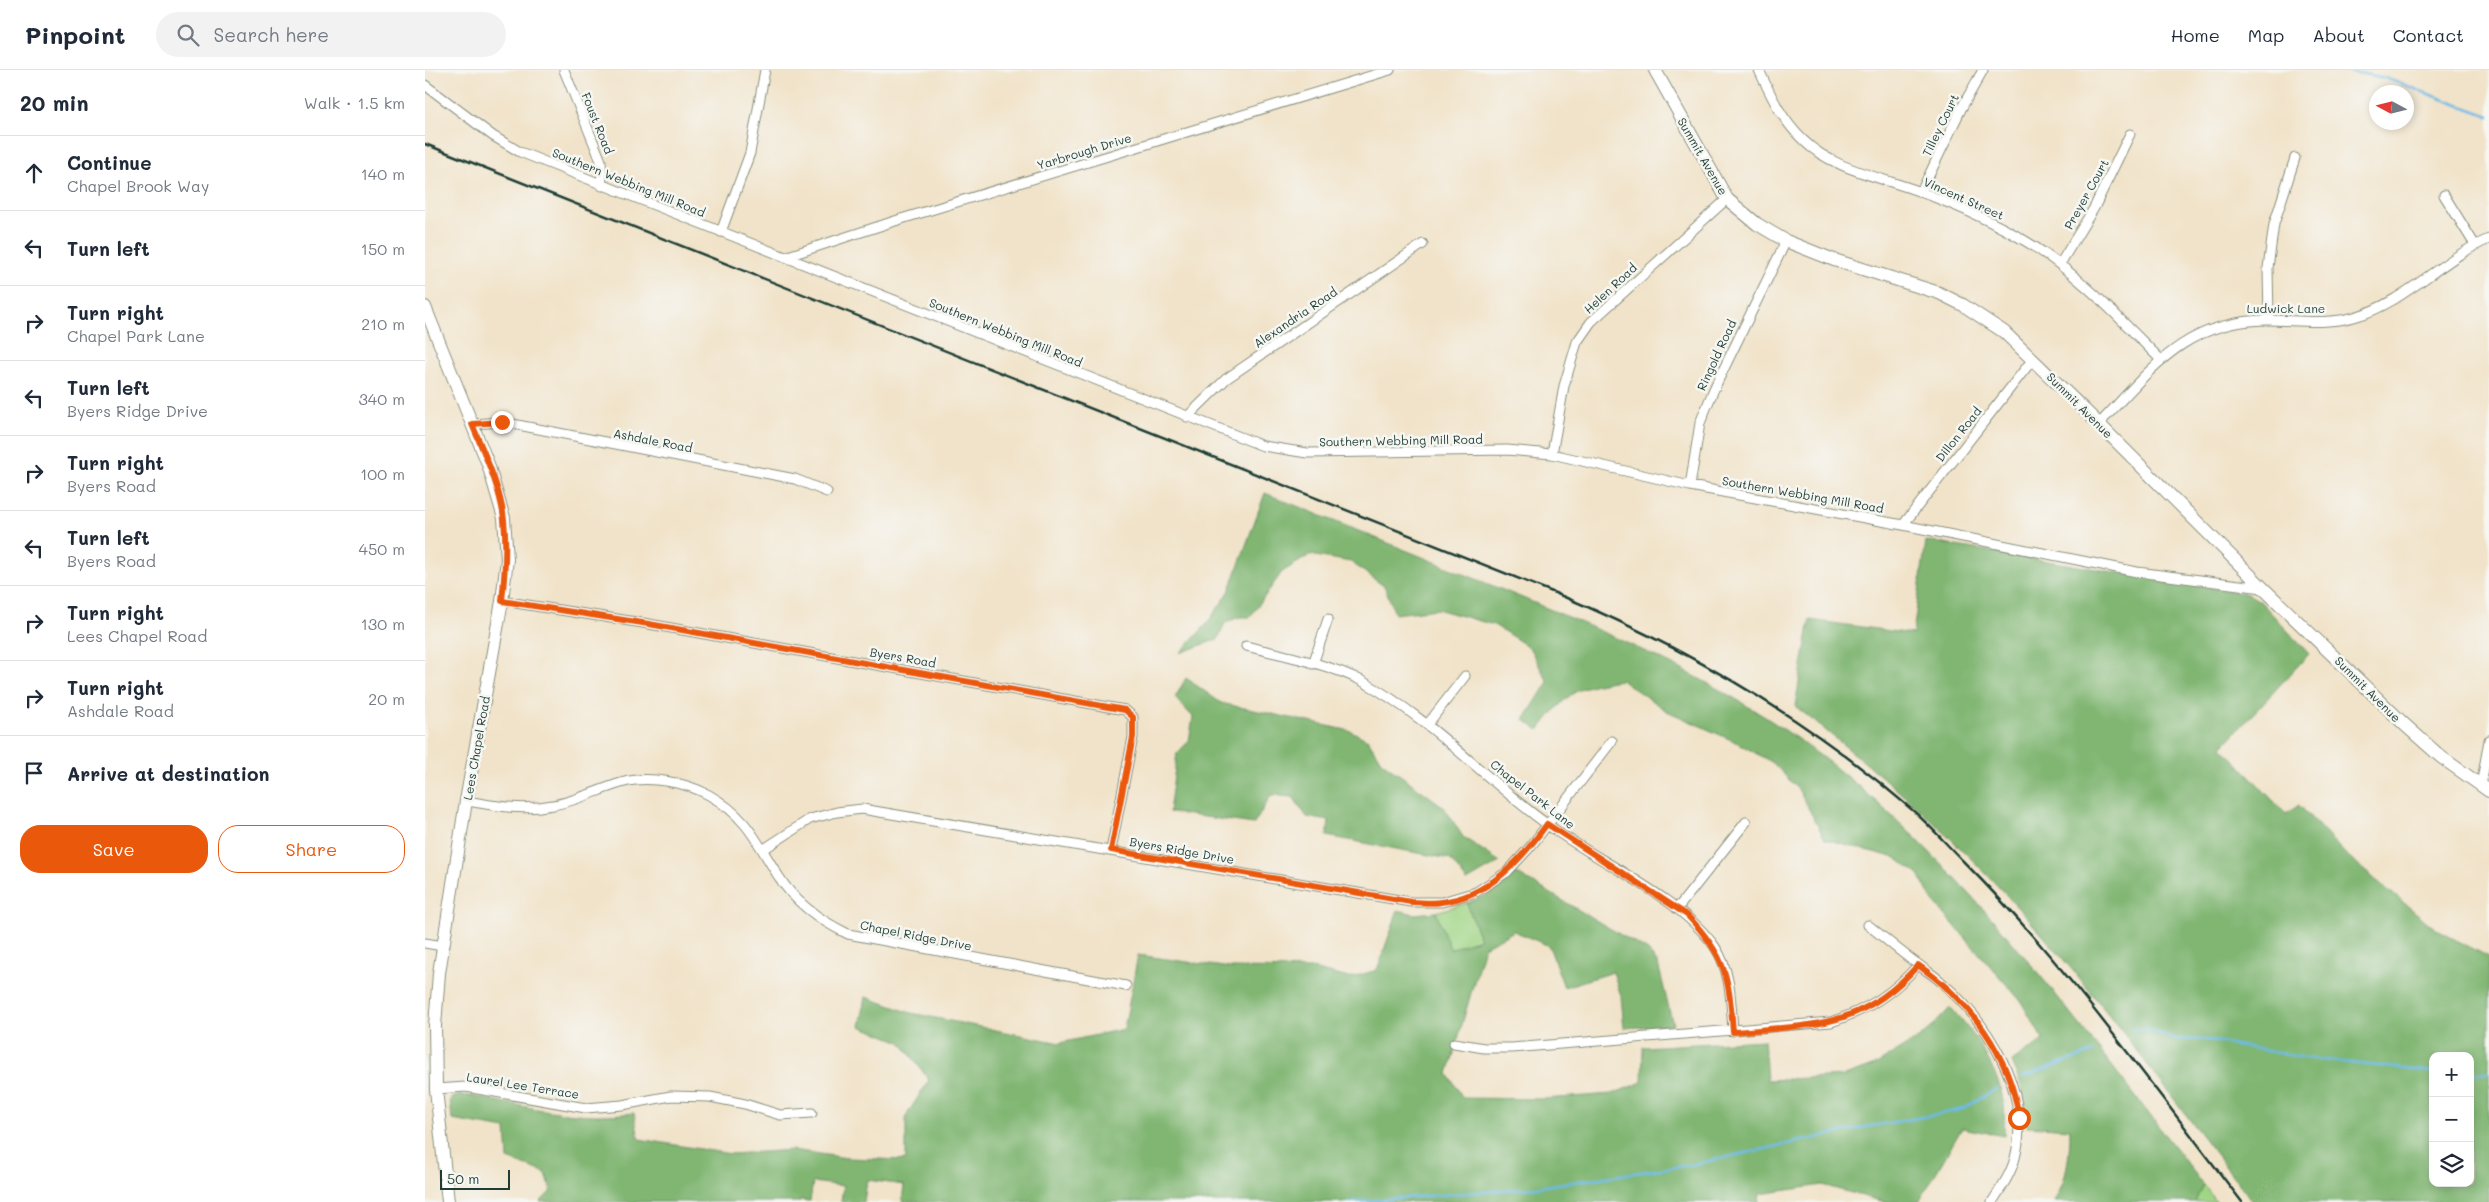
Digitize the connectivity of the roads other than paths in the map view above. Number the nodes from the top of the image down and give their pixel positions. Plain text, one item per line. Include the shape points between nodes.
1 (564, 70) edge
2 (765, 70) edge
3 (1390, 70) edge
4 (1655, 70) edge
5 (1759, 70) edge
6 (1983, 70) edge
7 (425, 85) edge
8 (2130, 134) dead end
9 (2295, 158) dead end
10 (602, 186) junction
11 (1921, 192) junction
12 (2444, 195) dead end
13 (1727, 199) junction
14 (721, 232) junction
15 (2489, 239) edge
16 (1786, 241) junction
17 (1423, 244) dead end
18 (2475, 245) junction
19 (785, 257) junction
20 (2060, 264) junction
21 (425, 307) edge
22 (2269, 320) junction
23 (2033, 359) junction
24 (2161, 360) junction
25 (1187, 417) junction
26 (472, 424) junction
27 (2099, 424) junction
28 (1552, 454) junction
29 (1691, 486) junction
30 (827, 492) dead end
31 (1903, 525) junction
32 (2263, 588) junction
33 (502, 601) junction
34 (1329, 619) dead end
35 (1246, 646) dead end
36 (1313, 664) junction
37 (1465, 676) dead end
38 (1427, 725) junction
39 (2489, 740) edge
40 (1612, 741) dead end
41 (2485, 788) edge
42 (467, 800) junction
43 (1746, 822) dead end
44 (1547, 824) junction
45 (764, 849) junction
46 (1111, 850) junction
47 (1677, 909) junction
48 (1868, 925) dead end
49 (425, 943) edge
50 (443, 946) junction
51 (1918, 965) junction
52 (1126, 986) dead end
53 (1733, 1032) junction
54 (1454, 1043) dead end
55 (436, 1089) junction
56 (812, 1113) dead end
57 (448, 1202) edge
58 (1992, 1202) edge

1 - 10 street, Foust Road via 601,161
2 - 14 street via 750,153
3 - 19 street, Yarbrough Drive
4 - 13 main road, Summit Avenue
5 - 11 street, Vincent Street via 1776,107 1803,141 1823,155
6 - 11 street, Tilley Court
7 - 10 street, Southern Webbing Mill Road via 520,152
8 - 20 street, Preyer Court via 2094,208
9 - 22 street via 2274,224 2268,268
10 - 14 street, Southern Webbing Mill Road
11 - 20 street, Vincent Street via 2018,237
12 - 18 street
13 - 16 main road, Summit Avenue via 1757,224
13 - 28 street, Helen Road via 1591,322 1577,342
14 - 19 street, Southern Webbing Mill Road
15 - 18 street, Ludwick Lane
16 - 23 main road, Summit Avenue via 1834,260 1911,283 1963,305 2004,332
16 - 29 street, Ringold Road via 1699,423
17 - 25 street, Alexandria Road via 1226,379
18 - 22 street, Ludwick Lane via 2397,297 2354,317 2301,323
19 - 25 street, Southern Webbing Mill Road
20 - 24 street, Vincent Street
21 - 26 main road, Lees Chapel Road
22 - 24 street, Ludwick Lane via 2219,325 2181,344
23 - 27 main road, Summit Avenue
23 - 31 street, Dillon Road
24 - 27 street, Ludwick Lane
25 - 28 street, Southern Webbing Mill Road via 1263,446 1307,453 1507,450
26 - 30 street, Ashdale Road via 502,422 795,480
26 - 33 main road, Lees Chapel Road via 504,518 507,559
27 - 32 main road, Summit Avenue
28 - 29 street, Southern Webbing Mill Road
29 - 31 street, Southern Webbing Mill Road
31 - 32 street, Southern Webbing Mill Road via 2137,572
32 - 41 main road, Summit Avenue via 2405,725 2441,757
33 - 42 main road, Lees Chapel Road
33 - 46 street, Byers Road via 649,624 1125,710 1133,717 1133,737
34 - 36 street
35 - 36 street, Chapel Park Lane
36 - 38 street, Chapel Park Lane via 1361,680
37 - 38 street
38 - 44 street, Chapel Park Lane
39 - 41 street
40 - 44 street, Byers Ridge Drive
42 - 45 street, Chapel Ridge Drive via 529,809 555,805 624,782 682,784 709,795 732,811
42 - 50 main road, Lees Chapel Road
43 - 47 street
44 - 46 street, Byers Ridge Drive via 1507,872 1476,892 1442,902 1411,902
44 - 47 street, Chapel Park Lane
45 - 46 street, Byers Ridge Drive via 810,819 862,809
45 - 52 street, Chapel Ridge Drive via 780,878 802,905 821,921 848,934
47 - 53 street, Chapel Park Lane via 1700,929 1716,949 1725,969
48 - 51 street
49 - 50 street
50 - 55 main road, Lees Chapel Road via 435,1026
51 - 53 street via 1888,995 1856,1014 1814,1025
51 - 58 street via 1940,980 1967,1007 1991,1039 2017,1101 2019,1132 2015,1159
53 - 54 street via 1512,1048
55 - 56 street, Laurel Lee Terrace via 466,1087 586,1108 671,1096 710,1097 780,1115
55 - 57 main road, Lees Chapel Road

